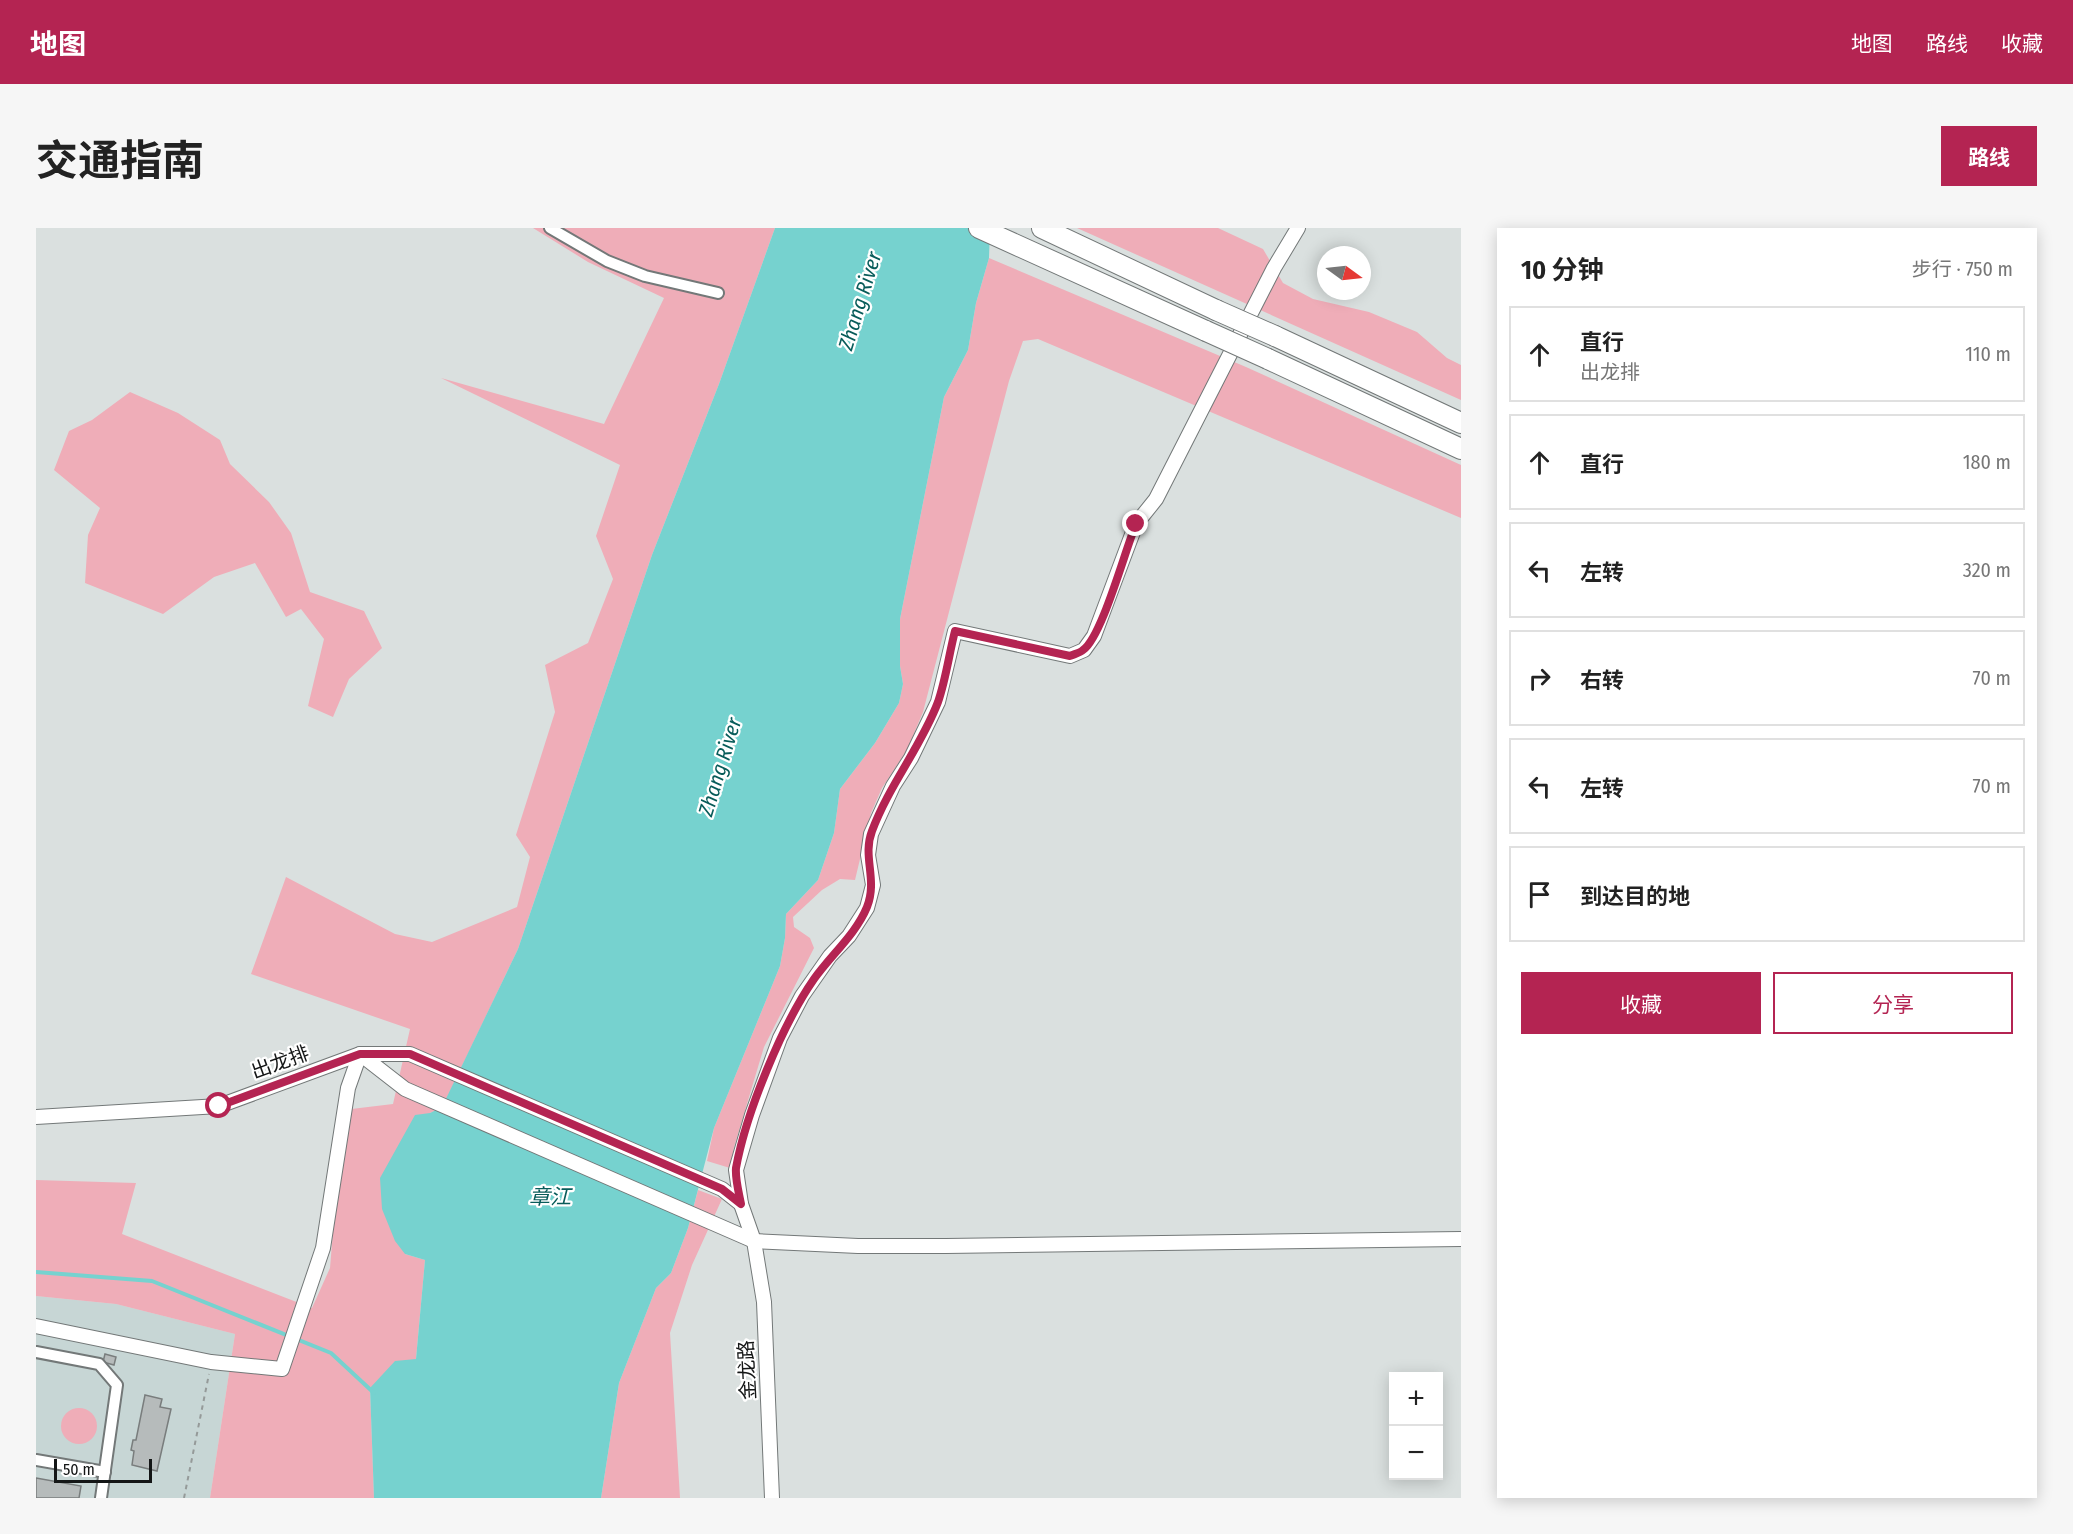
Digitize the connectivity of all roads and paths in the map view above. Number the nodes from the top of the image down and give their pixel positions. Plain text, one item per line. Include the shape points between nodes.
1 (550, 228) edge
2 (978, 228) edge
3 (1042, 228) edge
4 (1298, 228) edge
5 (718, 293) dead end
6 (1461, 423) edge
7 (1461, 449) edge
8 (360, 1054) junction
9 (36, 1117) edge
10 (741, 1204) junction
11 (1461, 1239) edge
12 (754, 1241) junction
13 (36, 1326) edge
14 (36, 1352) edge
15 (211, 1362) junction
16 (36, 1460) edge
17 (105, 1472) junction
18 (101, 1498) edge
19 (184, 1498) edge
20 (772, 1498) edge

1 - 5 street via 607,261 635,272
2 - 7 highway, bridge
3 - 6 highway, bridge
4 - 10 street, 金龙路 via 1156,499 1136,524 1109,600 1084,650 1070,656 955,631 938,702 871,834 868,855 873,885 867,908 802,996 780,1038 736,1170
8 - 9 street, 出龙排 via 219,1106
8 - 10 street, 出龙排 via 410,1054 429,1060 722,1189
8 - 12 street via 405,1089
8 - 15 street via 348,1089 322,1248 282,1369
10 - 12 street, 金龙路
11 - 12 street via 946,1246
12 - 20 street, 金龙路 via 764,1302
13 - 15 street
14 - 17 street via 99,1364 117,1385
15 - 19 path
16 - 17 street
17 - 18 street

